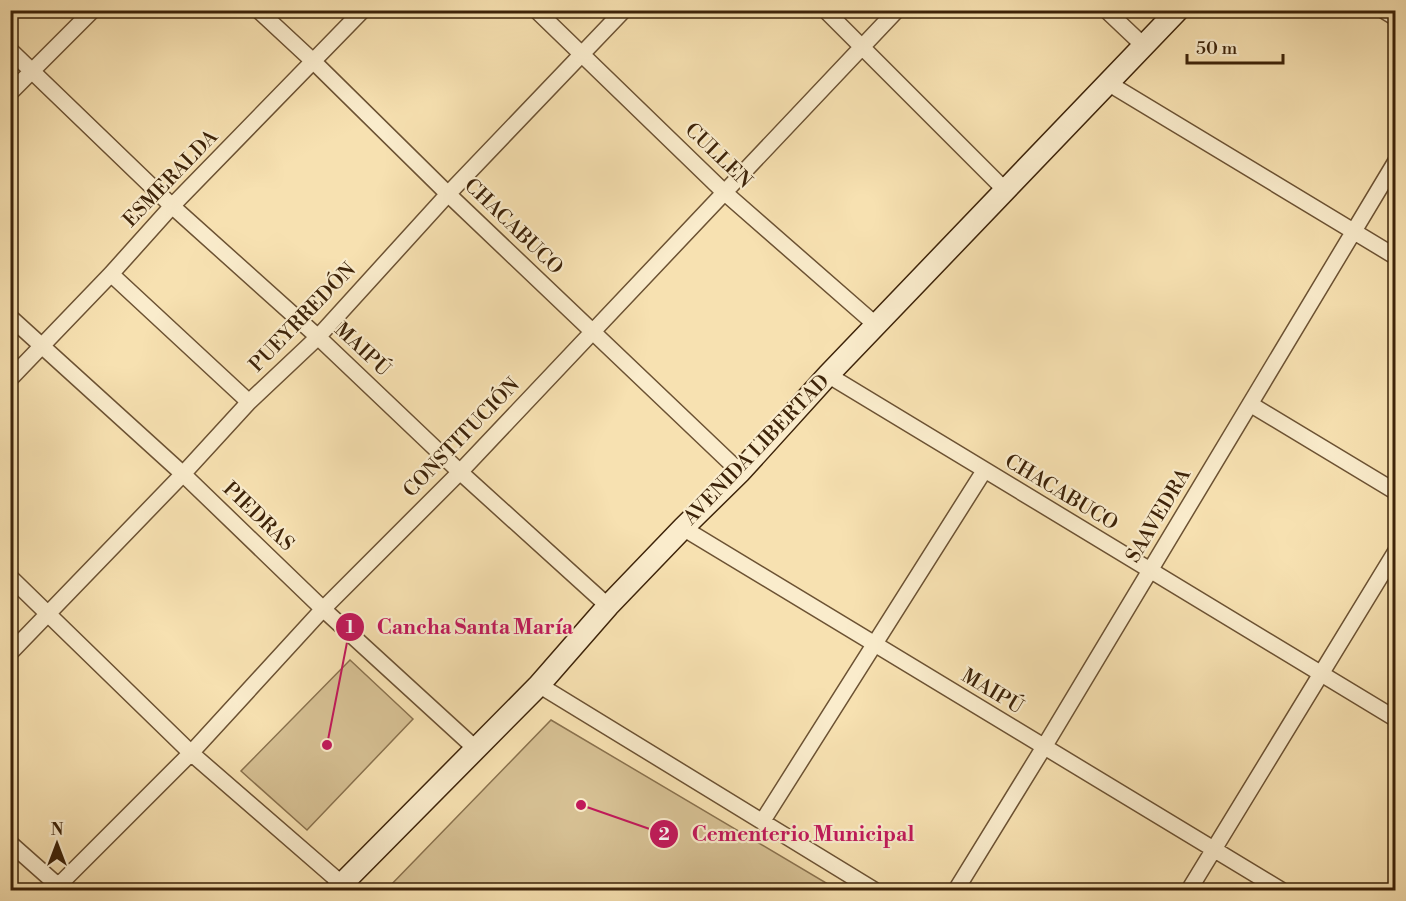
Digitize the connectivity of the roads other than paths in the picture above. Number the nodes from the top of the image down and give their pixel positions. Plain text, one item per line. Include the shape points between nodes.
1 (93, 10) edge
2 (258, 10) edge
3 (363, 10) edge
4 (536, 10) edge
5 (624, 10) edge
6 (825, 10) edge
7 (897, 10) edge
8 (1106, 10) edge
9 (1178, 10) edge
10 (1383, 10) edge
11 (1395, 18) edge
12 (1144, 46) junction
13 (862, 47) junction
14 (10, 50) edge
15 (583, 53) junction
16 (314, 62) junction
17 (32, 70) junction
18 (1108, 82) junction
19 (10, 93) edge
20 (1395, 161) edge
21 (1005, 190) junction
22 (724, 192) junction
23 (448, 194) junction
24 (172, 206) junction
25 (1354, 232) junction
26 (1395, 257) edge
27 (111, 274) junction
28 (10, 317) edge
29 (876, 325) junction
30 (593, 332) junction
31 (318, 337) junction
32 (41, 347) junction
33 (828, 375) junction
34 (10, 379) edge
35 (249, 402) junction
36 (1250, 404) junction
37 (984, 471) junction
38 (460, 472) junction
39 (740, 472) junction
40 (183, 474) junction
41 (1395, 492) edge
42 (683, 528) junction
43 (1395, 551) edge
44 (1150, 571) junction
45 (10, 577) edge
46 (608, 606) junction
47 (323, 609) junction
48 (48, 612) junction
49 (875, 645) junction
50 (10, 653) edge
51 (1321, 674) junction
52 (539, 685) junction
53 (1395, 719) edge
54 (1044, 747) junction
55 (475, 748) junction
56 (191, 753) junction
57 (762, 822) junction
58 (10, 843) edge
59 (1214, 850) junction
60 (339, 887) edge
61 (58, 889) edge
62 (874, 891) edge
63 (956, 891) edge
64 (1189, 891) edge
65 (1281, 891) edge

1 - 17 street
2 - 16 street, CHACABUCO
3 - 16 street, ESMERALDA
4 - 15 street, CULLEN
5 - 15 street, PUEYRREDÓN
6 - 13 street
7 - 13 street, CONSTITUCIÓN
8 - 12 street
9 - 12 main road, AVENIDA LIBERTAD
10 - 11 street
12 - 18 main road, AVENIDA LIBERTAD
13 - 21 street
13 - 22 street, CONSTITUCIÓN
14 - 17 street, MAIPÚ
15 - 22 street, CULLEN
15 - 23 street, PUEYRREDÓN
16 - 23 street, CHACABUCO
16 - 24 street, ESMERALDA
17 - 19 street
17 - 24 street, MAIPÚ
18 - 21 main road, AVENIDA LIBERTAD
18 - 25 street
20 - 25 street, SAAVEDRA
21 - 29 main road, AVENIDA LIBERTAD
22 - 29 street, CULLEN
22 - 30 street, CONSTITUCIÓN
23 - 30 street, CHACABUCO
23 - 31 street, PUEYRREDÓN
24 - 27 street, ESMERALDA
24 - 31 street, MAIPÚ
25 - 26 street
25 - 36 street, SAAVEDRA
27 - 32 street, ESMERALDA
27 - 35 street
28 - 32 street, PIEDRAS
29 - 33 main road, AVENIDA LIBERTAD
30 - 38 street, CONSTITUCIÓN
30 - 39 street, CHACABUCO
31 - 35 street, PUEYRREDÓN
31 - 38 street, MAIPÚ
32 - 34 street, ESMERALDA
32 - 40 street, PIEDRAS
33 - 37 street, CHACABUCO
33 - 39 main road, AVENIDA LIBERTAD
35 - 40 street, PUEYRREDÓN
36 - 41 street
36 - 44 street, SAAVEDRA
37 - 44 street, CHACABUCO
37 - 49 street
38 - 46 street, MAIPÚ
38 - 47 street, CONSTITUCIÓN
39 - 42 main road, AVENIDA LIBERTAD
40 - 47 street, PIEDRAS
40 - 48 street, PUEYRREDÓN
42 - 46 main road, AVENIDA LIBERTAD
42 - 49 street, MAIPÚ
43 - 51 street
44 - 51 street, CHACABUCO
44 - 54 street, SAAVEDRA
45 - 48 street
46 - 52 main road, AVENIDA LIBERTAD
47 - 55 street, PIEDRAS
47 - 56 street, CONSTITUCIÓN
48 - 50 street, PUEYRREDÓN
48 - 56 street
49 - 54 street, MAIPÚ
49 - 57 street
51 - 53 street, CHACABUCO
51 - 59 street
52 - 55 main road, AVENIDA LIBERTAD
52 - 57 street
54 - 59 street, MAIPÚ
54 - 63 street, SAAVEDRA
55 - 60 main road, AVENIDA LIBERTAD
56 - 60 street
56 - 61 street, CONSTITUCIÓN
57 - 62 street
58 - 61 street
59 - 64 street
59 - 65 street, MAIPÚ

